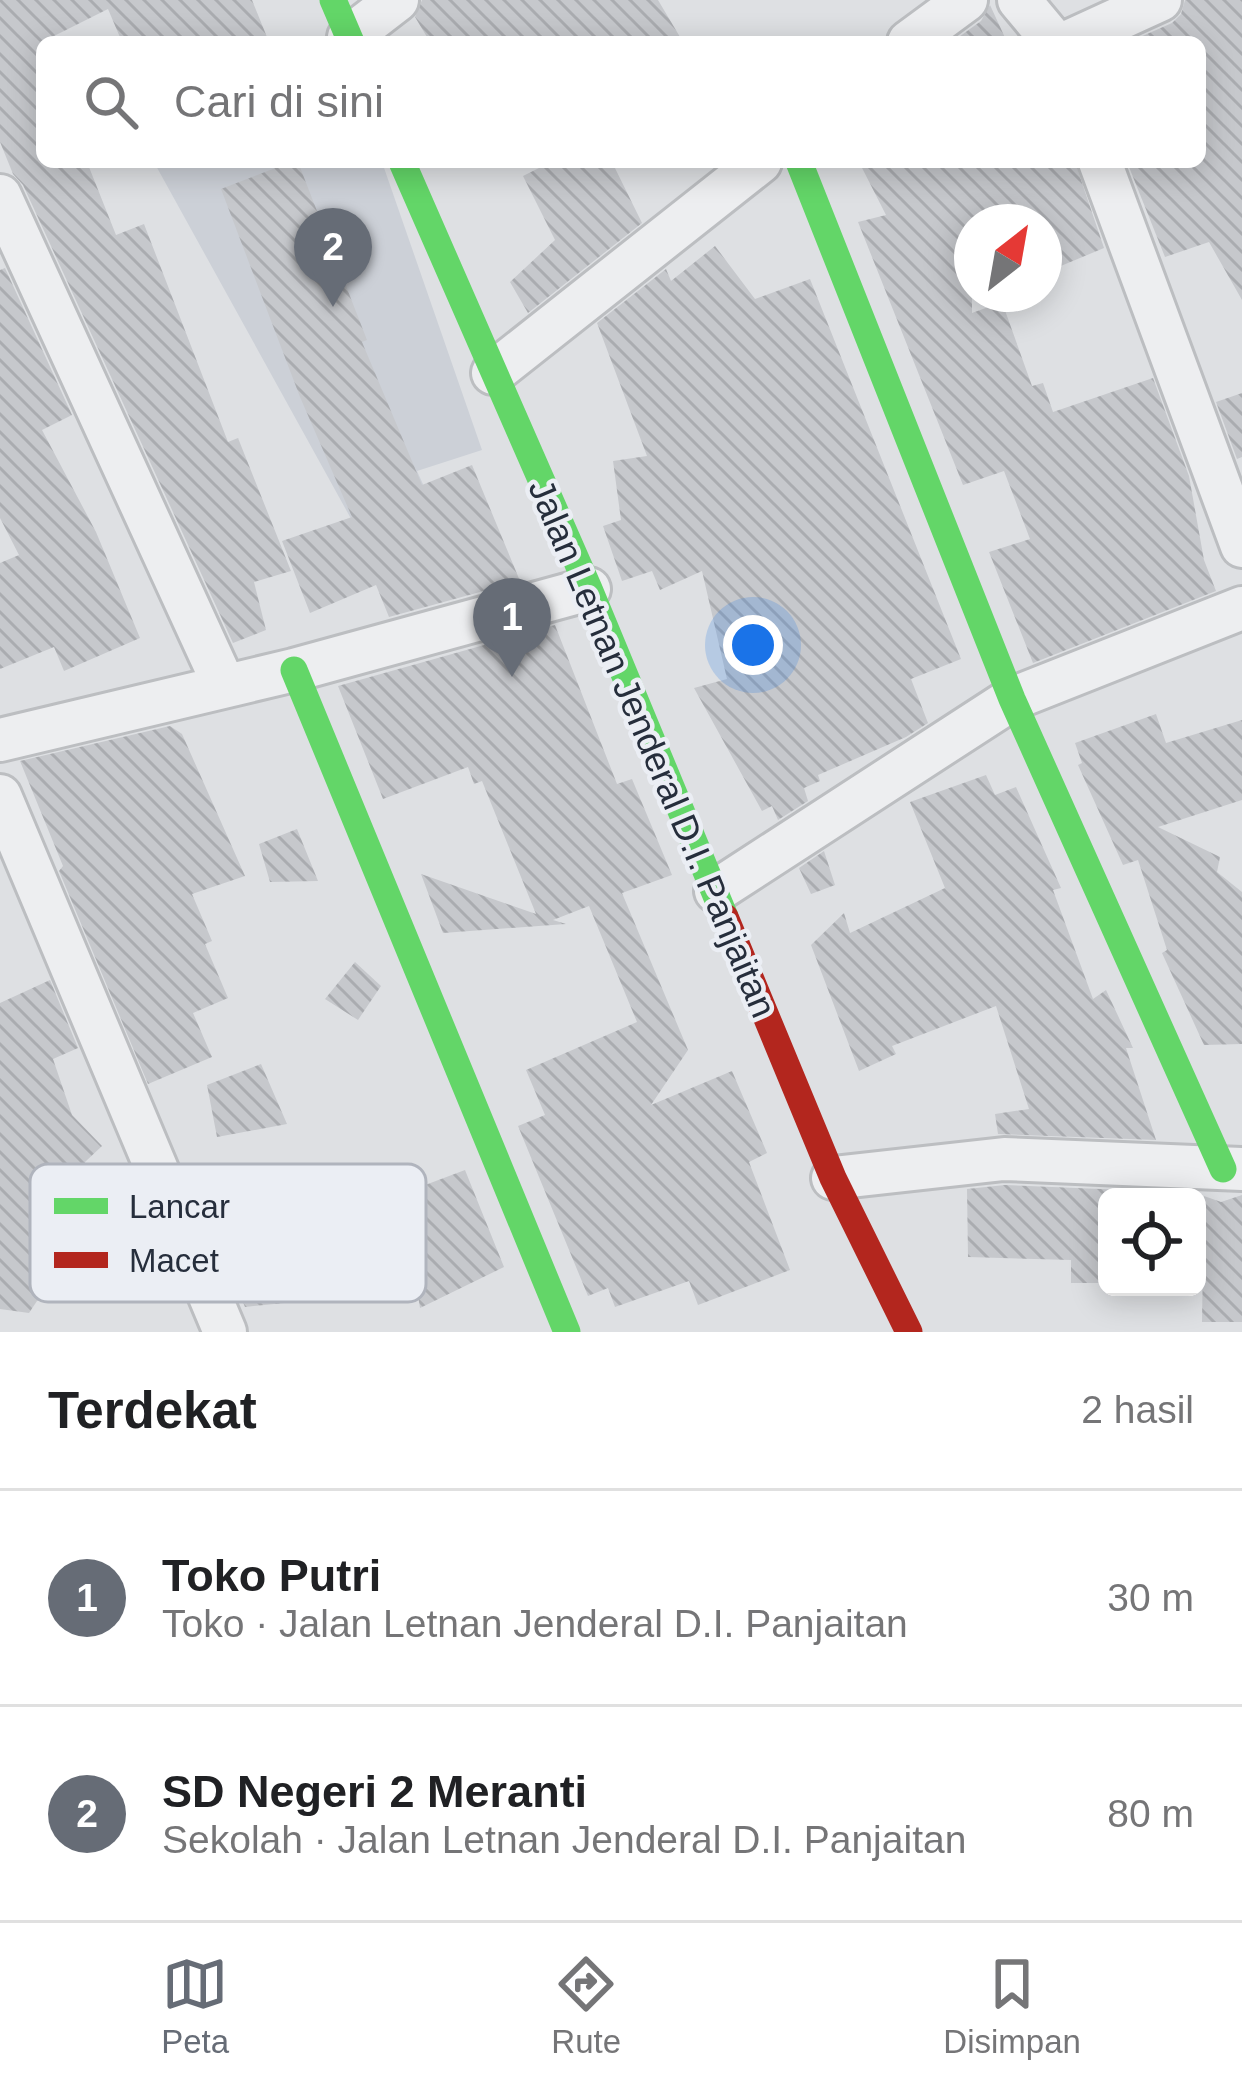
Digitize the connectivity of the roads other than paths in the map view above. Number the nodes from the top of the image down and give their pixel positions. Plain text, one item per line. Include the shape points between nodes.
1 (397, 0) edge
2 (966, 0) edge
3 (1019, 0) edge
4 (1160, 0) edge
5 (344, 26) edge
6 (917, 36) edge
7 (1049, 36) edge
8 (1081, 36) edge
9 (405, 168) edge
10 (752, 168) edge
11 (801, 168) edge
12 (1102, 168) edge
13 (0, 196) edge
14 (494, 373) junction
15 (1242, 546) edge
16 (589, 589) junction
17 (1242, 608) edge
18 (294, 670) junction
19 (224, 685) junction
20 (1012, 699) junction
21 (0, 740) edge
22 (0, 796) edge
23 (716, 891) junction
24 (154, 1164) edge
25 (1233, 1169) edge
26 (833, 1178) junction
27 (212, 1302) edge
28 (225, 1332) edge
29 (567, 1332) edge
30 (909, 1332) edge

1 - 5 street
2 - 6 street
3 - 7 street
4 - 8 street
9 - 14 street, Jalan Letnan Jenderal D.I. Panjaitan
10 - 14 street
11 - 20 street
12 - 15 street
13 - 19 street
14 - 16 street, Jalan Letnan Jenderal D.I. Panjaitan
16 - 18 street
16 - 23 street, Jalan Letnan Jenderal D.I. Panjaitan
17 - 20 street
18 - 19 street
18 - 29 street
19 - 21 street
20 - 23 street
20 - 25 street
22 - 24 street
23 - 26 street, Jalan Letnan Jenderal D.I. Panjaitan
25 - 26 street via 1004,1159
26 - 30 street, Jalan Letnan Jenderal D.I. Panjaitan
27 - 28 street

